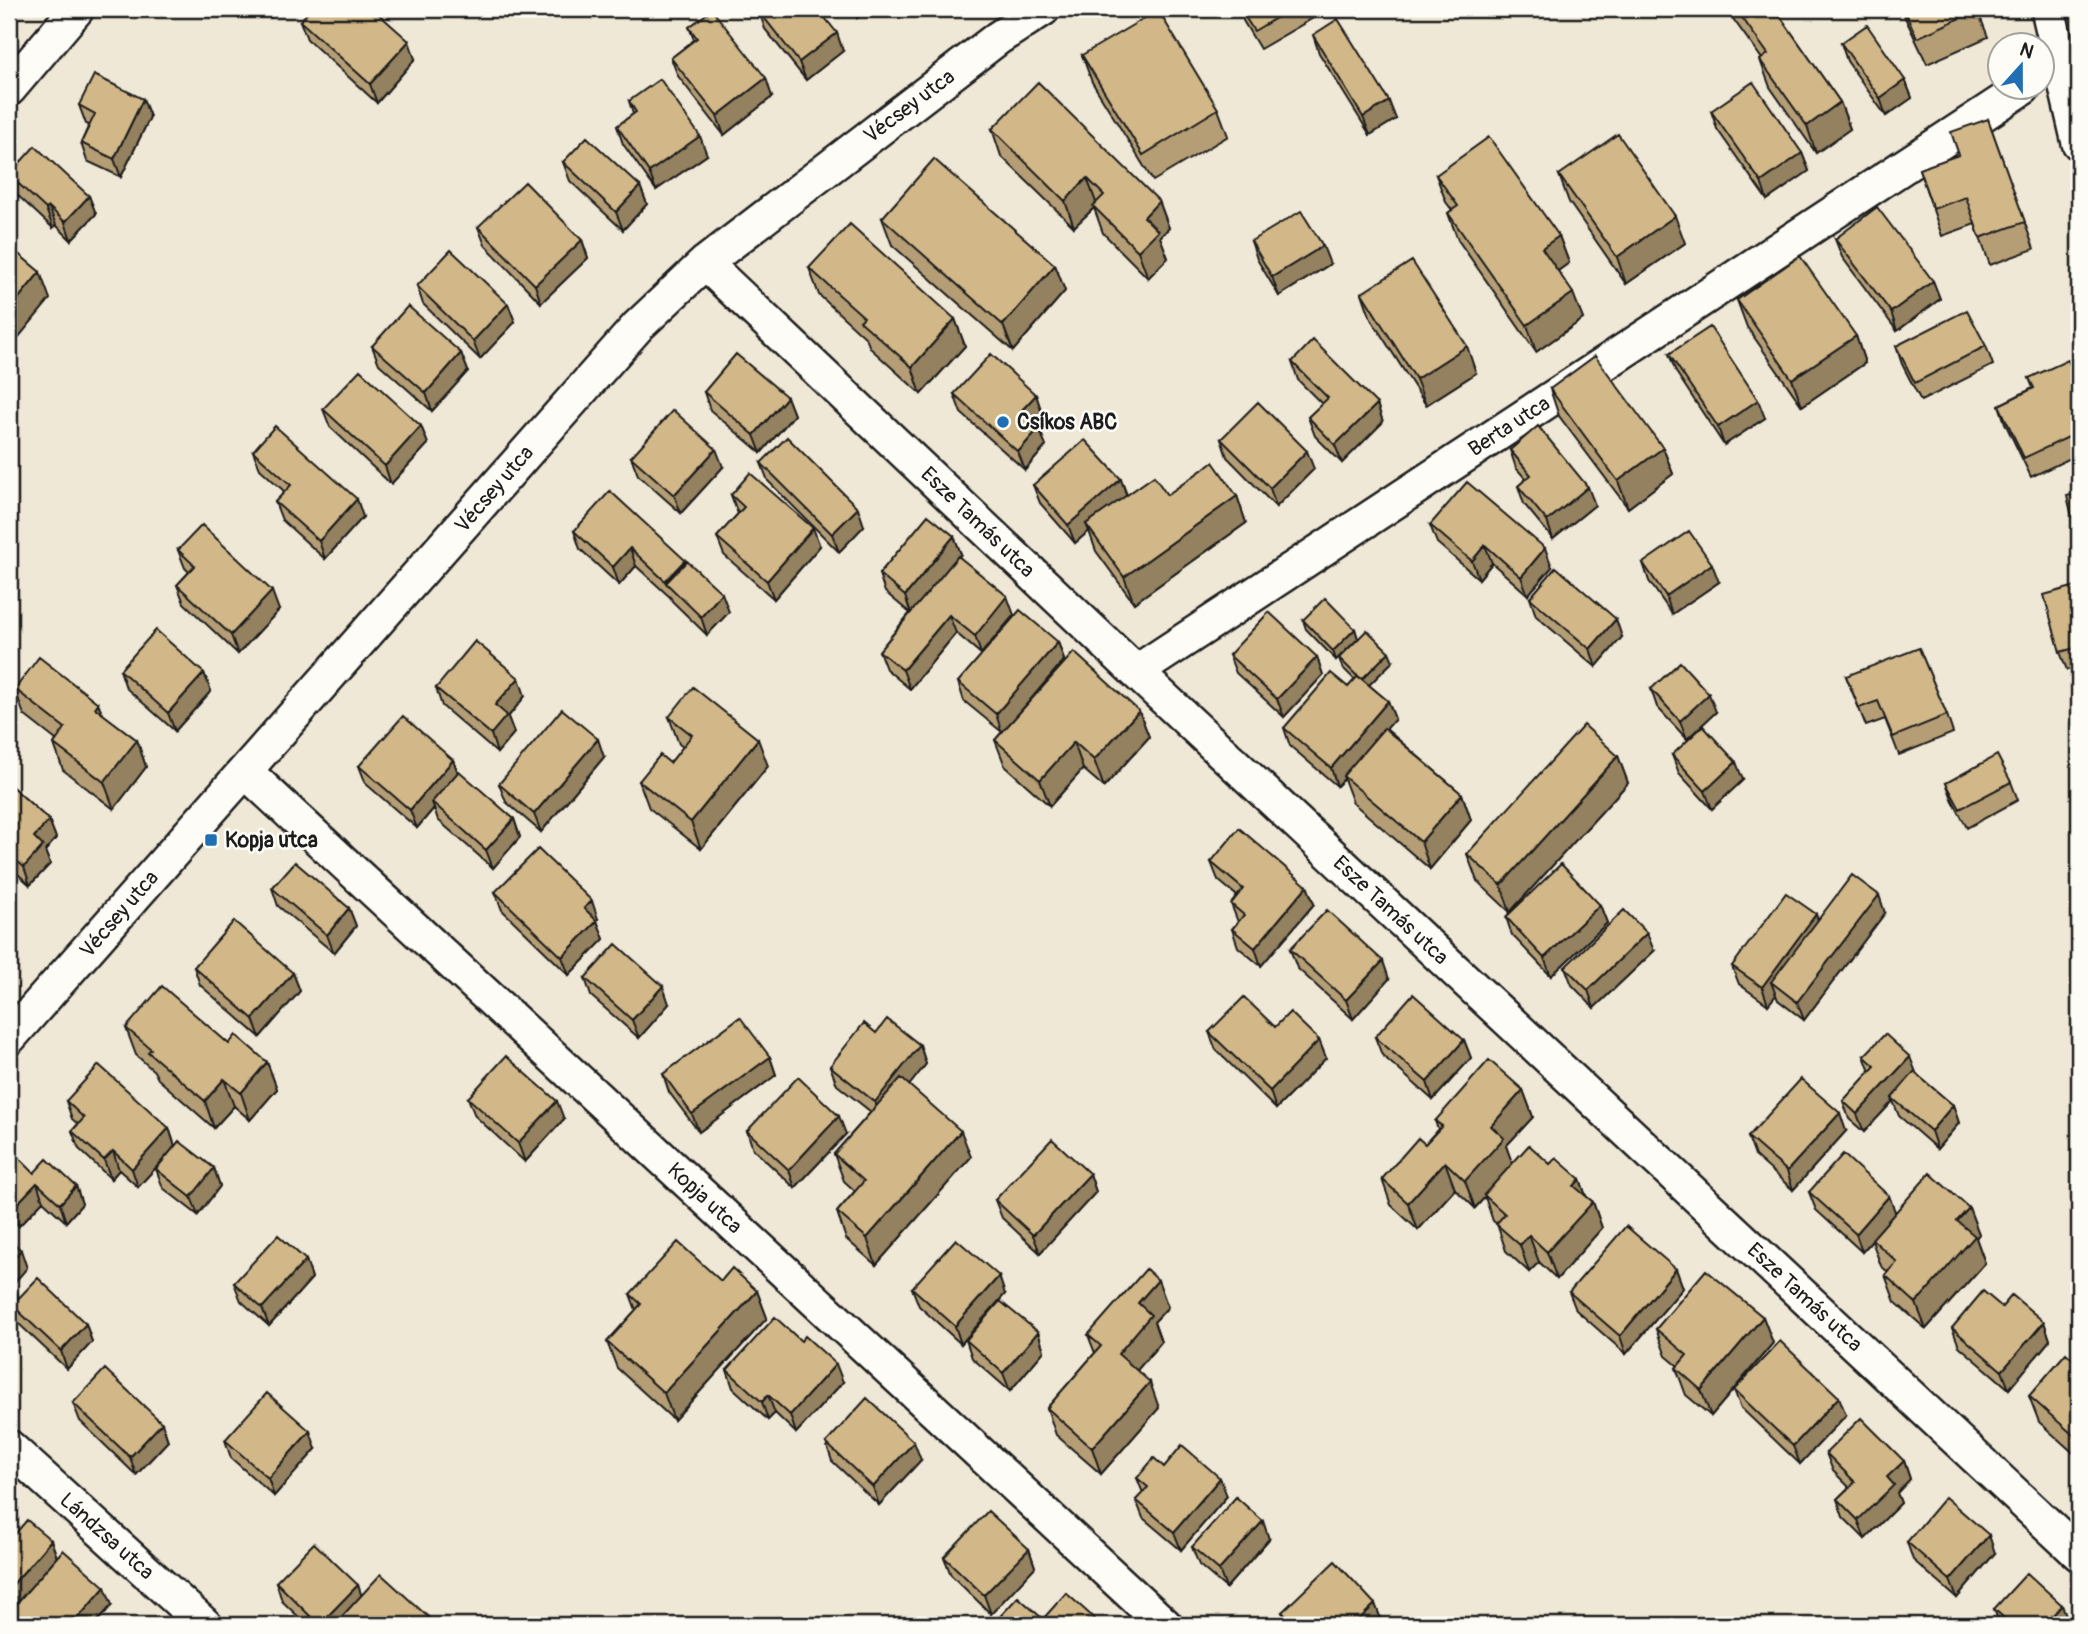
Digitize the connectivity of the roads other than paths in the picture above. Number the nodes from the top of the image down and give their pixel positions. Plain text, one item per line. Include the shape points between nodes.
1 (77, 9) edge
2 (1043, 9) edge
3 (2048, 9) edge
4 (2049, 32) edge
5 (2056, 82) edge
6 (9, 89) edge
7 (2002, 102) edge
8 (2079, 143) edge
9 (705, 263) junction
10 (1136, 672) junction
11 (245, 771) junction
12 (9, 1038) edge
13 (9, 1447) edge
14 (2079, 1554) edge
15 (205, 1625) edge
16 (1166, 1625) edge

1 - 6 street
2 - 9 street, Vécsey utca via 998,38
3 - 4 street
5 - 8 street
7 - 10 street, Berta utca
9 - 10 street, Esze Tamás utca
9 - 11 street, Vécsey utca via 638,326
10 - 14 street, Esze Tamás utca
11 - 12 street, Vécsey utca
11 - 16 street, Kopja utca
13 - 15 street, Lándzsa utca

